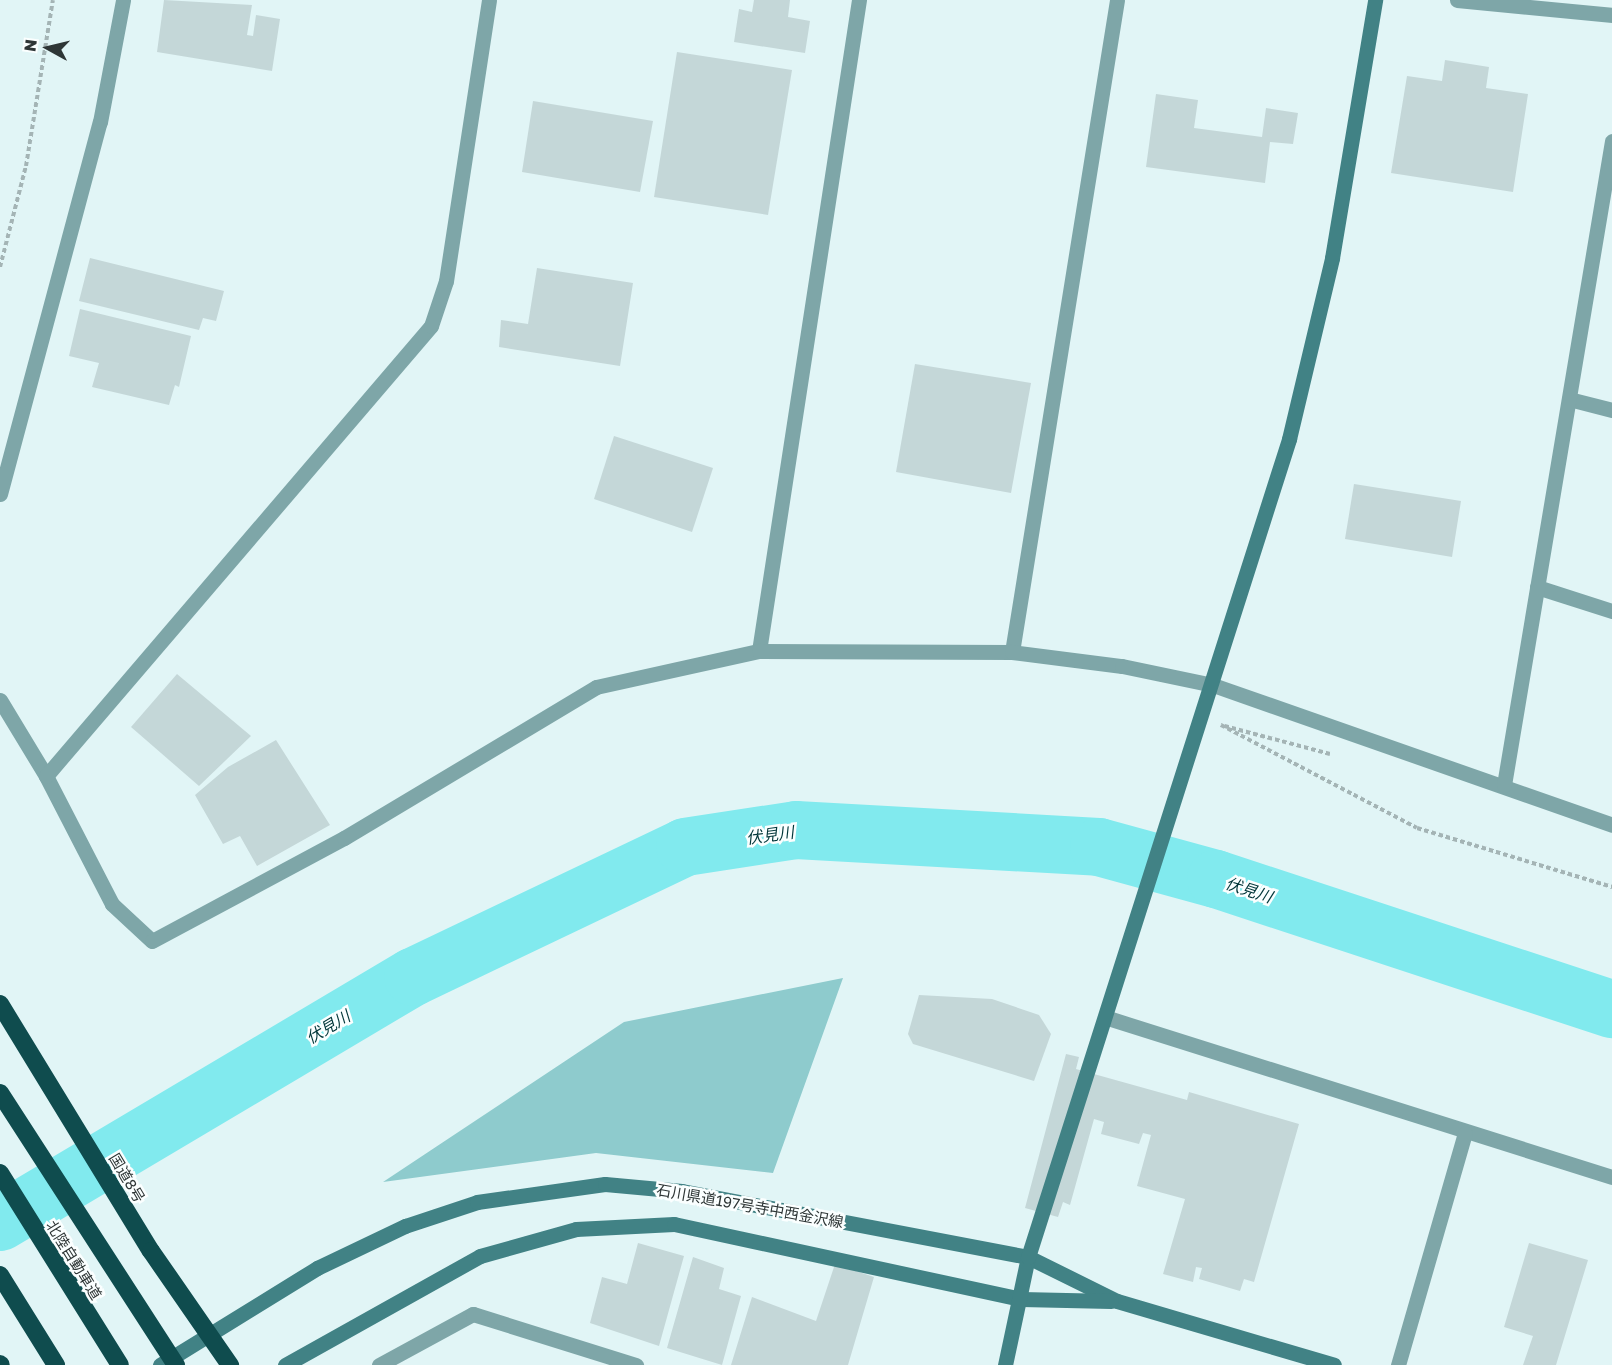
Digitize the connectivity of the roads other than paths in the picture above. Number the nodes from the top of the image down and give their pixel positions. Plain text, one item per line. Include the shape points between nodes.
1 (123, 0) edge
2 (489, 0) edge
3 (859, 0) edge
4 (1117, 0) edge
5 (1375, 0) edge
6 (1457, 0) edge
7 (1612, 15) edge
8 (1612, 141) edge
9 (1606, 214) edge
10 (1569, 399) junction
11 (1612, 410) edge
12 (0, 494) edge
13 (1537, 587) junction
14 (1612, 611) edge
15 (759, 651) junction
16 (1012, 652) junction
17 (1214, 685) junction
18 (0, 700) edge
19 (46, 776) junction
20 (1504, 785) junction
21 (1612, 825) edge
22 (0, 1005) edge
23 (1108, 1018) junction
24 (0, 1093) edge
25 (1465, 1133) junction
26 (0, 1173) edge
27 (1612, 1177) edge
28 (1028, 1257) junction
29 (0, 1275) edge
30 (1021, 1299) junction
31 (1117, 1301) junction
32 (56, 1365) edge
33 (120, 1365) edge
34 (160, 1365) edge
35 (176, 1365) edge
36 (230, 1365) edge
37 (285, 1365) edge
38 (379, 1365) edge
39 (636, 1365) edge
40 (1005, 1365) edge
41 (1334, 1365) edge
42 (1398, 1365) edge

1 - 12 street via 97,134
2 - 19 street via 446,280 430,326
3 - 15 street
4 - 16 street
5 - 17 main road via 1332,258 1289,439
6 - 7 street
8 - 9 street
9 - 10 street
10 - 11 street
10 - 13 street
13 - 14 street
13 - 20 street
15 - 16 street
15 - 19 street via 596,687 344,838 152,941 112,904
16 - 17 street
17 - 20 street
17 - 23 main road
18 - 19 street
20 - 21 street
22 - 36 highway, 国道8号, bridge via 151,1251
23 - 25 street
23 - 28 main road
24 - 35 highway, bridge
25 - 27 street
25 - 42 street
26 - 33 highway, 北陸自動車道
28 - 30 main road
28 - 31 main road, 石川県道197号寺中西金沢線
28 - 34 main road, 石川県道197号寺中西金沢線 via 682,1191 605,1184 529,1193 477,1202 405,1226 317,1268
29 - 32 highway
30 - 31 main road, 石川県道197号寺中西金沢線
30 - 37 main road, 石川県道197号寺中西金沢線 via 674,1224 576,1229 480,1256
30 - 40 main road
31 - 41 main road, 石川県道197号寺中西金沢線
38 - 39 street via 473,1314

